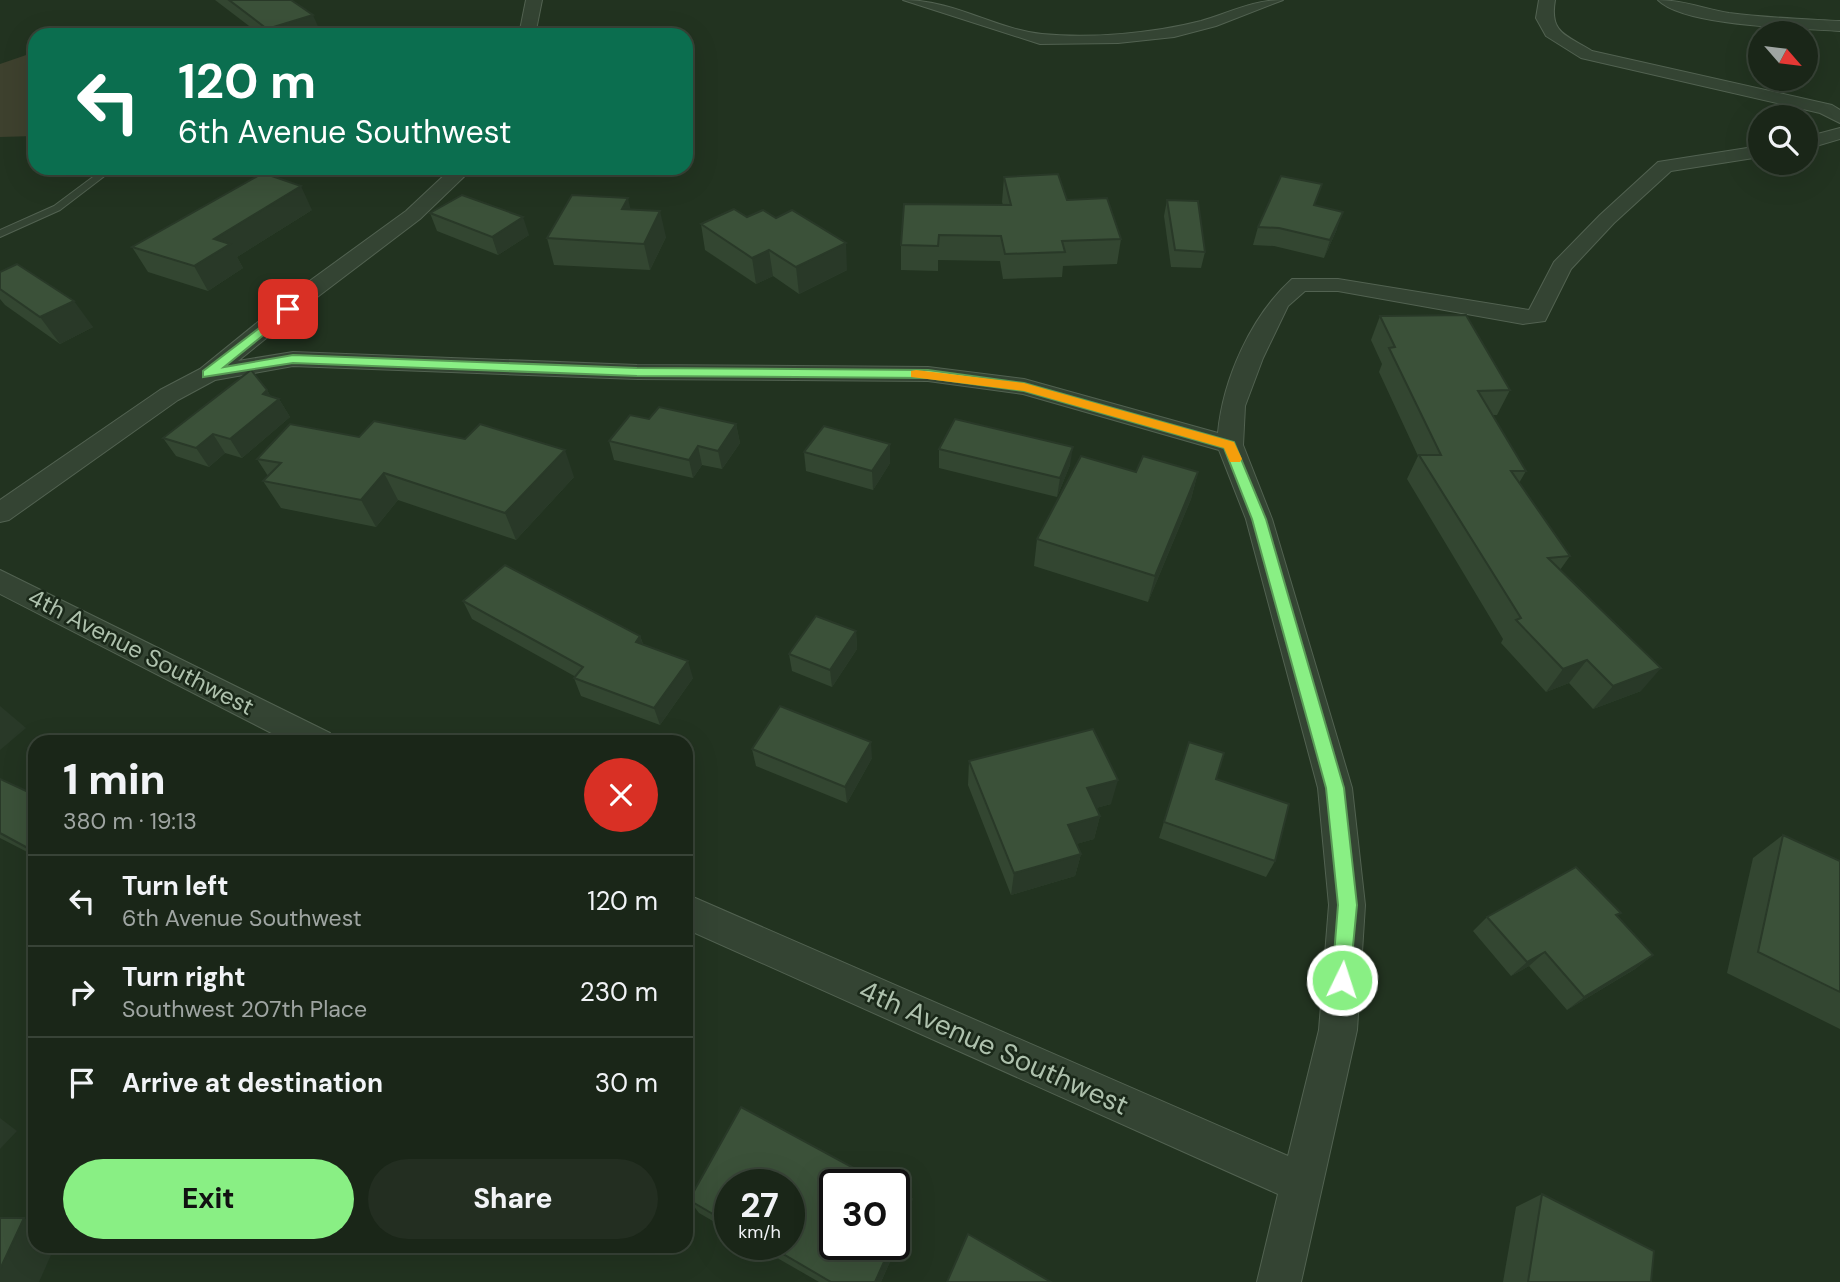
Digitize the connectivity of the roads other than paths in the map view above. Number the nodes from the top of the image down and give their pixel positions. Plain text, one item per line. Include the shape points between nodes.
1 (534, 0) edge
2 (911, 0) edge
3 (1275, 0) edge
4 (1547, 0) edge
5 (1666, 0) edge
6 (1840, 26) edge
7 (528, 28) edge
8 (1840, 118) edge
9 (1840, 133) edge
10 (1818, 139) edge
11 (1748, 154) edge
12 (102, 175) edge
13 (456, 175) edge
14 (0, 234) edge
15 (208, 374) junction
16 (1230, 445) junction
17 (0, 513) edge
18 (0, 581) edge
19 (305, 735) edge
20 (693, 914) edge
21 (1301, 1182) junction
22 (1279, 1282) edge

1 - 7 street
2 - 3 street via 1040,39 1174,32
4 - 8 street via 1544,18 1552,33 1587,55 1826,109
5 - 6 street via 1721,15
9 - 10 street
11 - 16 street via 1665,166 1562,267 1537,316 1338,285 1300,284 1279,303 1251,358 1233,405
12 - 14 lane via 57,208
13 - 15 street via 413,215
15 - 16 street via 293,359 637,372 928,374 1024,387
15 - 17 street via 169,395
16 - 21 street via 1259,519 1335,788 1346,892 1338,1030
18 - 19 street, 4th Avenue Southwest
20 - 21 street, 4th Avenue Southwest
21 - 22 street

